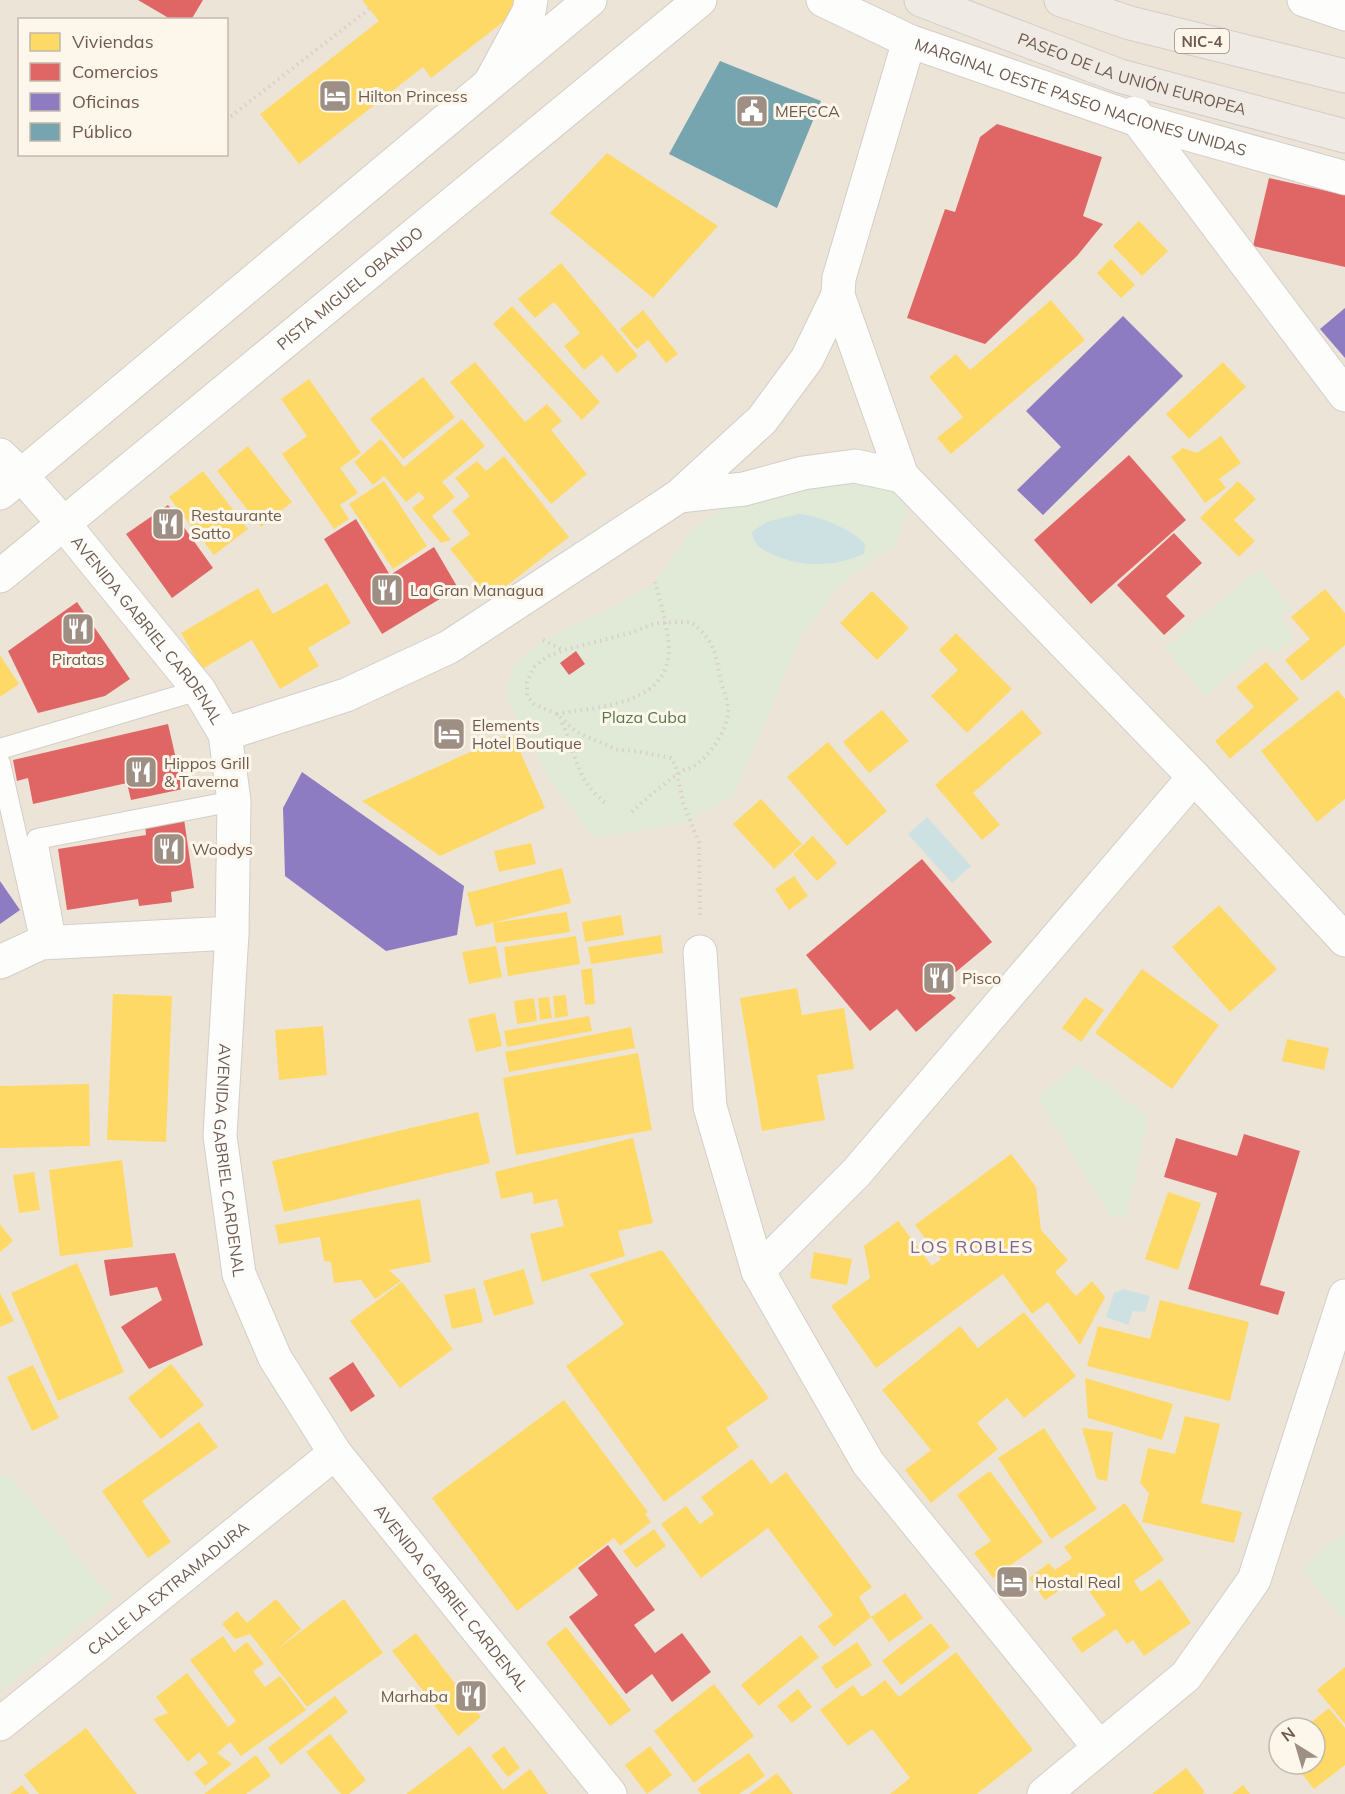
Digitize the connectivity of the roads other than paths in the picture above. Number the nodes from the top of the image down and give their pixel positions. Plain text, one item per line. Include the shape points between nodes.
1 (531, 0) edge
2 (590, 0) edge
3 (700, 0) edge
4 (823, 0) edge
5 (921, 0) edge
6 (1061, 0) edge
7 (1304, 0) edge
8 (1345, 14) edge
9 (909, 41) junction
10 (1120, 76) junction
11 (1345, 76) edge
12 (490, 83) junction
13 (1138, 120) junction
14 (1345, 136) edge
15 (1345, 178) edge
16 (838, 295) junction
17 (1345, 395) edge
18 (7, 474) edge
19 (902, 476) junction
20 (679, 496) junction
21 (63, 523) junction
22 (0, 576) edge
23 (198, 690) junction
24 (225, 734) junction
25 (0, 749) edge
26 (0, 763) edge
27 (1194, 777) junction
28 (234, 801) junction
29 (232, 933) junction
30 (1345, 940) edge
31 (48, 942) junction
32 (700, 952) road end
33 (0, 962) edge
34 (758, 1271) junction
35 (1345, 1296) edge
36 (336, 1454) junction
37 (0, 1724) edge
38 (1099, 1747) junction
39 (610, 1794) edge
40 (1044, 1794) edge

1 - 12 street via 529,11
2 - 12 street
3 - 21 street, PISTA MIGUEL OBANDO
4 - 9 street, MARGINAL OESTE PASEO NACIONES UNIDAS
5 - 10 highway, PASEO DE LA UNIÓN EUROPEA
6 - 11 highway, NIC-4 via 1131,23
7 - 8 street
9 - 13 street, MARGINAL OESTE PASEO NACIONES UNIDAS
9 - 16 street via 839,278
10 - 13 street
10 - 14 highway, PASEO DE LA UNIÓN EUROPEA
12 - 18 street
13 - 15 street, MARGINAL OESTE PASEO NACIONES UNIDAS
13 - 17 street
16 - 19 street
16 - 20 street via 807,359 762,420
18 - 21 street, AVENIDA GABRIEL CARDENAL
19 - 20 street via 855,466 803,473 744,489
19 - 27 street
20 - 24 street via 449,647 346,695
21 - 22 street, PISTA MIGUEL OBANDO
21 - 23 street, AVENIDA GABRIEL CARDENAL
23 - 24 street, AVENIDA GABRIEL CARDENAL
23 - 25 lane
24 - 28 street, AVENIDA GABRIEL CARDENAL
26 - 31 lane
27 - 30 street
27 - 34 street via 856,1173
28 - 29 street, AVENIDA GABRIEL CARDENAL
28 - 31 lane via 37,839
29 - 31 street
29 - 36 street, AVENIDA GABRIEL CARDENAL via 220,1136 239,1274 275,1358
31 - 33 street
32 - 34 street via 710,1107
34 - 38 street via 868,1462
35 - 38 street via 1254,1581 1186,1676
36 - 37 street, CALLE LA EXTRAMADURA
36 - 39 street, AVENIDA GABRIEL CARDENAL
38 - 40 street

